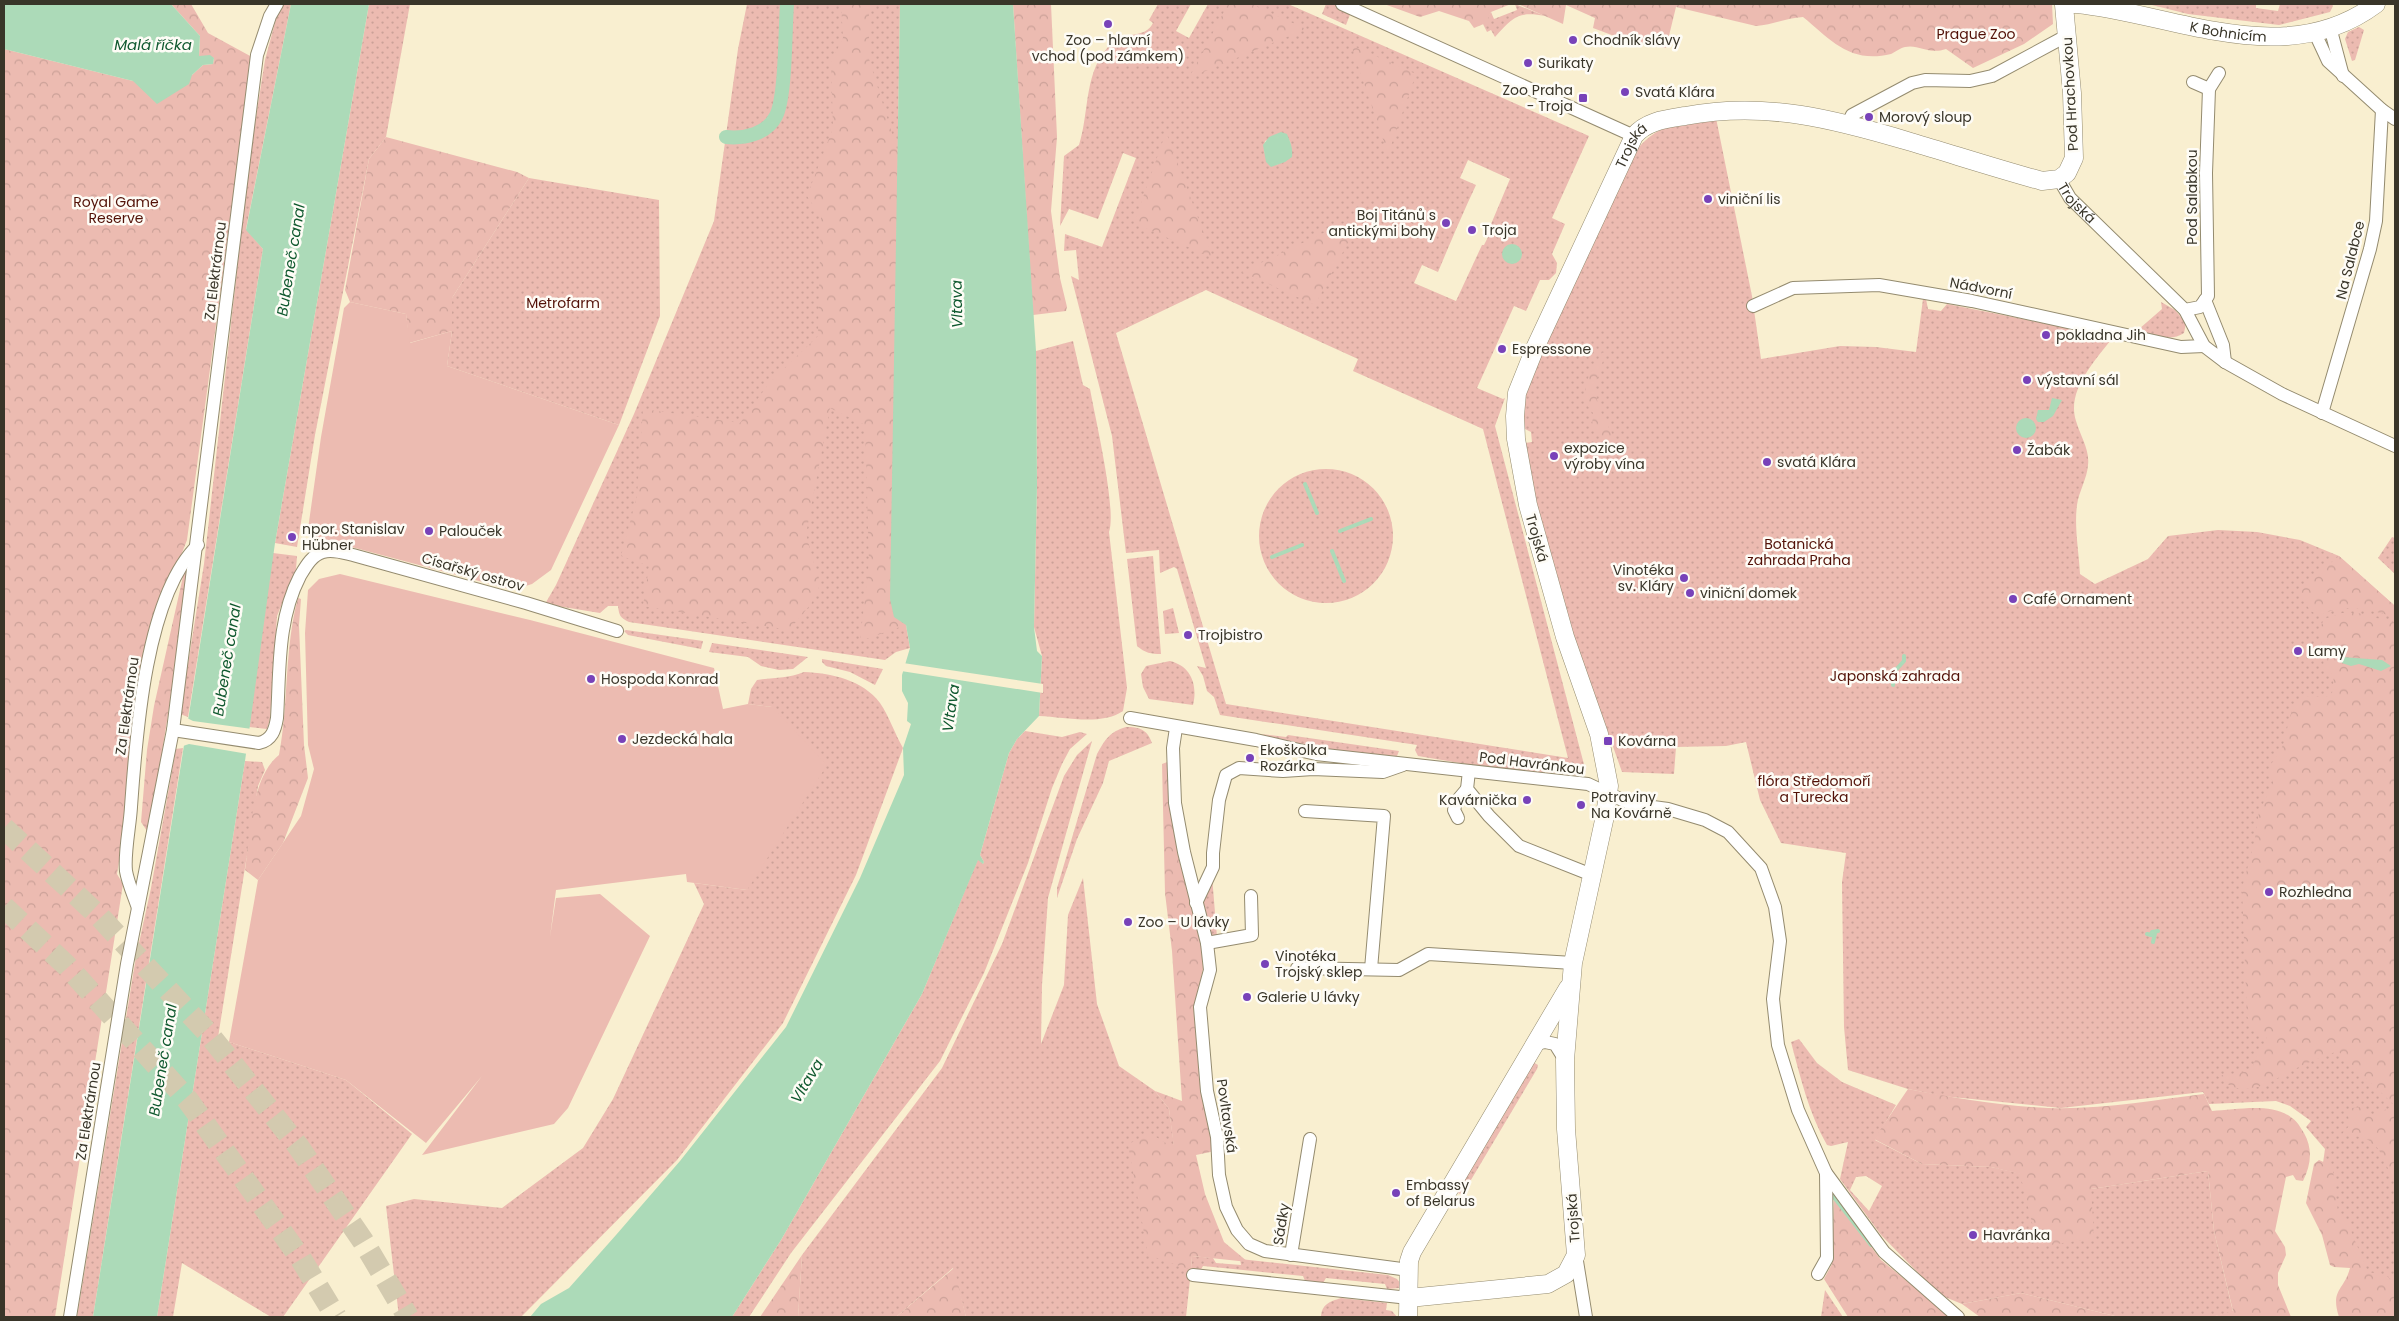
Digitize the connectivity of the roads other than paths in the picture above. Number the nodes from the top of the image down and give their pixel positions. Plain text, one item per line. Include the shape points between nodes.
1 (277, 4) edge
2 (1342, 4) edge
3 (2069, 4) edge
4 (2376, 4) edge
5 (2322, 29) junction
6 (2068, 35) junction
7 (2219, 73) dead end
8 (2193, 82) dead end
9 (2209, 89) junction
10 (2382, 110) junction
11 (2395, 119) edge
12 (1848, 124) junction
13 (1634, 136) junction
14 (2059, 179) junction
15 (2205, 300) junction
16 (1753, 306) dead end
17 (2185, 310) junction
18 (2204, 346) junction
19 (2225, 362) junction
20 (2322, 413) junction
21 (2395, 446) edge
22 (198, 545) junction
23 (617, 631) dead end
24 (1130, 718) dead end
25 (1176, 728) junction
26 (175, 730) junction
27 (1408, 763) junction
28 (1469, 770) junction
29 (1467, 790) junction
30 (1609, 794) junction
31 (1305, 811) dead end
32 (1458, 818) dead end
33 (1592, 875) junction
34 (1251, 896) dead end
35 (1196, 903) junction
36 (138, 910) junction
37 (1207, 943) junction
38 (1297, 968) dead end
39 (1372, 969) junction
40 (1572, 972) junction
41 (1535, 1044) junction
42 (1565, 1060) junction
43 (1310, 1139) dead end
44 (1826, 1173) junction
45 (1291, 1255) junction
46 (1576, 1256) junction
47 (1409, 1270) junction
48 (1818, 1274) dead end
49 (1193, 1275) dead end
50 (1409, 1298) junction
51 (70, 1317) edge
52 (1408, 1317) edge
53 (1586, 1317) edge
54 (1958, 1317) edge

1 - 22 street, Za Elektrárnou via 257,55
2 - 13 street
3 - 5 street, K Bohnicím via 2108,7 2220,33 2254,37
3 - 6 street, Pod Hrachovkou
4 - 5 street, K Bohnicím
5 - 10 street via 2343,76
6 - 12 street via 1992,76 1970,81 1925,80 1912,83 1852,115
6 - 14 street, Pod Hrachovkou via 2074,158 2067,173
7 - 9 street, Pod Salabkou
8 - 9 street
9 - 15 street, Pod Salabkou via 2206,173 2208,296
10 - 11 street
10 - 20 street, Na Salabce via 2376,221
12 - 13 street, Trojská via 1786,112 1715,110 1661,120 1640,128
12 - 14 street, Trojská via 2042,182
13 - 30 street, Trojská via 1535,348 1517,393 1515,416 1528,505 1565,637 1599,734
14 - 17 street, Trojská via 2070,198
15 - 17 street via 2200,307
15 - 19 street via 2224,345
16 - 18 street, Nádvorní via 1793,288 1879,285 1972,301 2181,347
17 - 18 street, Trojská
18 - 19 street, Trojská
19 - 20 street, Trojská
20 - 21 street, Trojská
22 - 26 street, Za Elektrárnou
22 - 36 street, Za Elektrárnou via 185,560 167,597 149,654 140,709 126,871
23 - 26 street, Císařský ostrov via 363,557 324,551 305,567 291,594 282,629 276,726 270,738 259,743
24 - 25 street
25 - 27 street, Pod Havránkou via 1256,740 1316,754
25 - 35 street, Povltavská via 1173,748 1175,803
26 - 36 street, Za Elektrárnou
27 - 28 street, Pod Havránkou
27 - 35 street, Pod Havránkou via 1383,772 1238,768 1226,775 1219,800 1213,867
28 - 29 street
28 - 30 street, Pod Havránkou via 1588,784
29 - 32 street via 1456,802 1454,810
29 - 33 street via 1519,846
30 - 33 street, Trojská
30 - 44 street, Pod Havránkou via 1631,804 1668,809 1705,820 1728,832 1761,868 1775,907 1780,941 1773,998 1778,1045 1798,1110
31 - 39 street via 1384,816
33 - 40 street, Trojská
34 - 37 street via 1252,935
35 - 37 street, Povltavská
36 - 51 street, Za Elektrárnou
37 - 45 street, Povltavská via 1210,970 1200,1007 1207,1091 1226,1207 1237,1230 1250,1244 1265,1251
38 - 39 street
39 - 40 street via 1399,970 1428,954
40 - 41 street, Trojská
40 - 42 street, Trojská
41 - 42 street via 1554,1044
41 - 47 street, Trojská via 1422,1234 1412,1252
42 - 46 street, Trojská via 1566,1129
43 - 45 street, Sádky
44 - 48 street, Pod Havránkou via 1827,1258
44 - 54 street, Pod Havránkou via 1884,1252
45 - 47 street, Sádky
46 - 50 street, Trojská via 1566,1274 1548,1284
46 - 53 street
47 - 50 street, Trojská
49 - 50 street
50 - 52 street, Trojská

